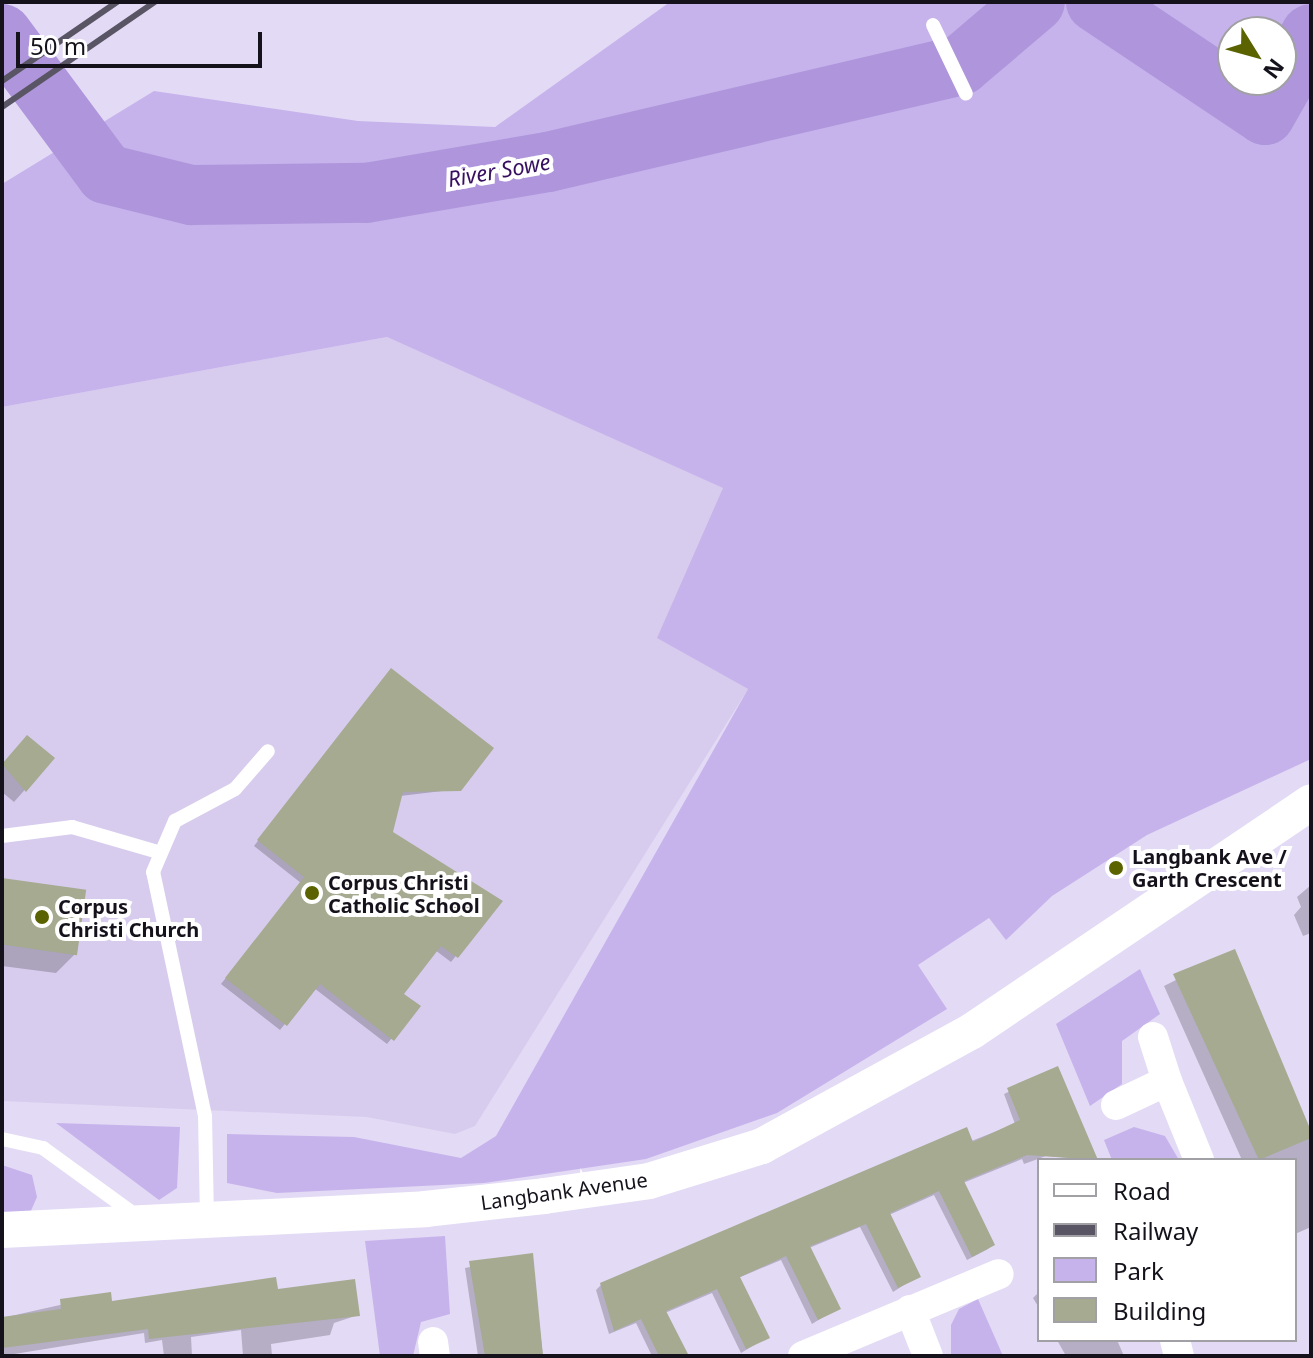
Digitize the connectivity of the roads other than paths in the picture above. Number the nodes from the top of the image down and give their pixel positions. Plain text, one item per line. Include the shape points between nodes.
1 (933, 25) dead end
2 (966, 94) dead end
3 (268, 751) dead end
4 (1311, 802) edge
5 (2, 836) edge
6 (158, 852) junction
7 (1153, 1037) dead end
8 (1167, 1081) junction
9 (1116, 1105) dead end
10 (2, 1139) edge
11 (1198, 1158) edge
12 (207, 1219) junction
13 (145, 1221) junction
14 (2, 1230) edge
15 (999, 1274) dead end
16 (910, 1310) junction
17 (803, 1356) edge
18 (928, 1356) edge

1 - 2 lane
3 - 6 lane via 235,789 175,821
4 - 12 street, Langbank Avenue via 972,1031 762,1146 649,1181 544,1196
5 - 6 lane via 72,827
6 - 12 lane via 153,872 205,1116
7 - 8 street
8 - 9 street
8 - 11 street
10 - 13 lane via 43,1148
12 - 13 street, Langbank Avenue
13 - 14 street, Langbank Avenue
15 - 16 street
16 - 17 street
16 - 18 street

